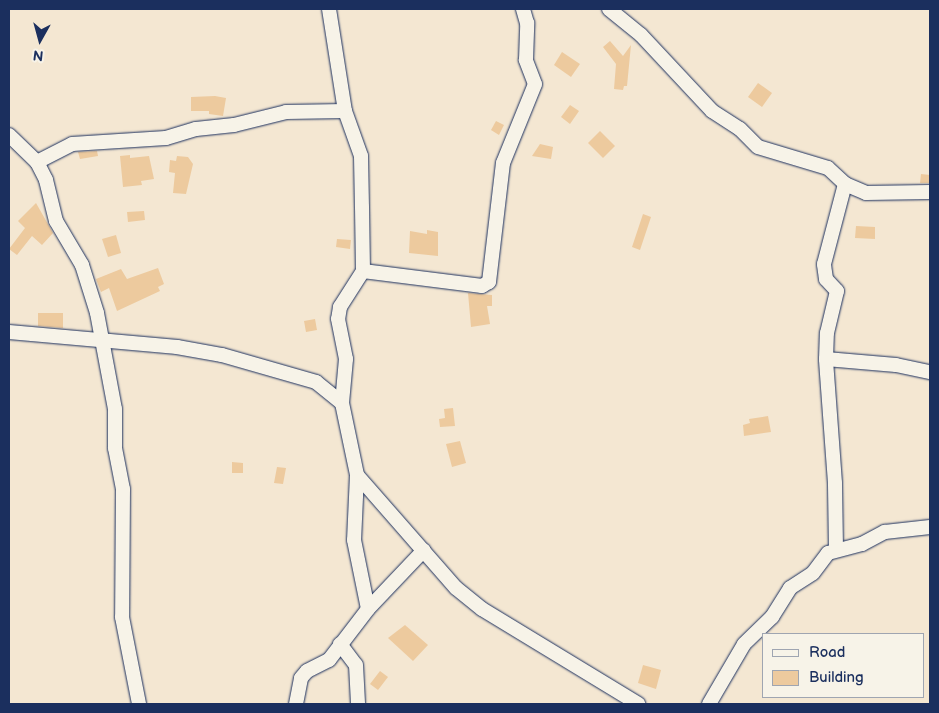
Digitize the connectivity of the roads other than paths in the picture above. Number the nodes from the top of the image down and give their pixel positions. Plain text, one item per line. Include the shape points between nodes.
1 (329, 9) edge
2 (523, 9) edge
3 (608, 9) edge
4 (345, 111) junction
5 (9, 135) edge
6 (37, 162) junction
7 (845, 184) junction
8 (930, 192) edge
9 (362, 271) junction
10 (9, 332) edge
11 (103, 342) junction
12 (826, 359) junction
13 (930, 372) edge
14 (342, 403) junction
15 (357, 475) junction
16 (930, 527) edge
17 (836, 549) junction
18 (424, 550) junction
19 (368, 609) junction
20 (340, 644) junction
21 (139, 704) edge
22 (296, 704) edge
23 (358, 704) edge
24 (638, 704) edge
25 (710, 704) edge

1 - 4 street
2 - 9 street via 527,23 526,60 535,84 503,163 489,282 482,286
3 - 7 street via 641,35 712,111 740,129 758,147 816,162
4 - 6 street via 286,112 166,138 72,144
4 - 9 street via 360,156
5 - 6 street
6 - 11 street via 46,180 56,221 82,265 92,290
7 - 8 street via 878,194
7 - 12 street via 824,264 826,279 837,291 827,333
9 - 14 street via 340,307 338,319 346,359
10 - 11 street
11 - 14 street via 177,347 245,361 316,382
11 - 21 street via 123,489 122,617
12 - 13 street via 896,365
12 - 17 street
14 - 15 street
15 - 18 street via 372,496
15 - 19 street via 354,540
16 - 17 street via 885,532 862,544
17 - 25 street via 828,553 813,573 797,581 772,617 744,644
18 - 19 street
18 - 24 street via 456,588 482,609
19 - 20 street
20 - 22 street via 329,660 307,670 301,678
20 - 23 street via 356,665

